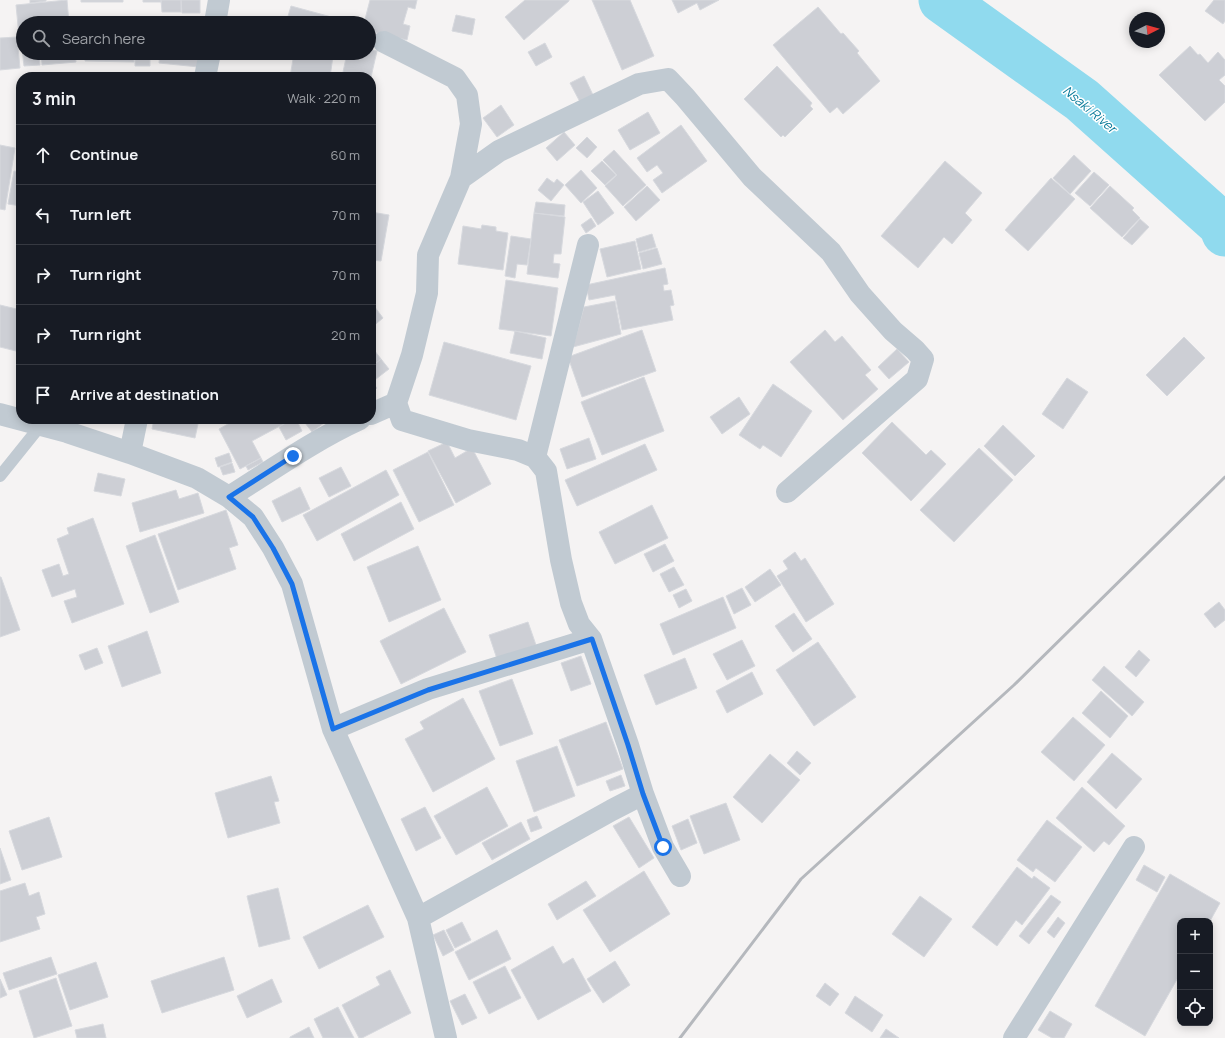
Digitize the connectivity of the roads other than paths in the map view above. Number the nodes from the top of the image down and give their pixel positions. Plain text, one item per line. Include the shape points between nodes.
1 (219, 0) edge
2 (216, 16) edge
3 (384, 42) dead end
4 (209, 60) edge
5 (206, 72) edge
6 (460, 178) junction
7 (588, 245) dead end
8 (396, 402) junction
9 (376, 412) edge
10 (0, 414) edge
11 (16, 419) edge
12 (34, 424) edge
13 (136, 424) edge
14 (348, 424) edge
15 (41, 426) junction
16 (130, 453) junction
17 (535, 457) junction
18 (0, 476) edge
19 (787, 492) dead end
20 (229, 497) junction
21 (592, 639) junction
22 (333, 729) junction
23 (643, 794) junction
24 (1134, 847) dead end
25 (680, 876) dead end
26 (418, 918) junction
27 (446, 1038) edge
28 (1014, 1038) edge

1 - 2 street
3 - 6 street via 455,78 467,95 471,124
4 - 5 street
6 - 8 street via 428,256 427,292 412,355
6 - 19 street via 499,151 639,84 668,79 752,177 831,252 860,294 893,331 923,359 916,379
7 - 17 street
8 - 9 street
8 - 17 street via 402,420 468,440 518,450
10 - 11 street
12 - 15 street
13 - 16 street
14 - 20 street
15 - 16 street
15 - 18 lane
16 - 20 street via 197,478
17 - 21 street via 546,471 571,603 579,624
20 - 22 street via 253,517 292,584
21 - 22 street via 428,690
21 - 23 street
22 - 26 street
23 - 25 street via 663,847
23 - 26 street
24 - 28 street
26 - 27 street

